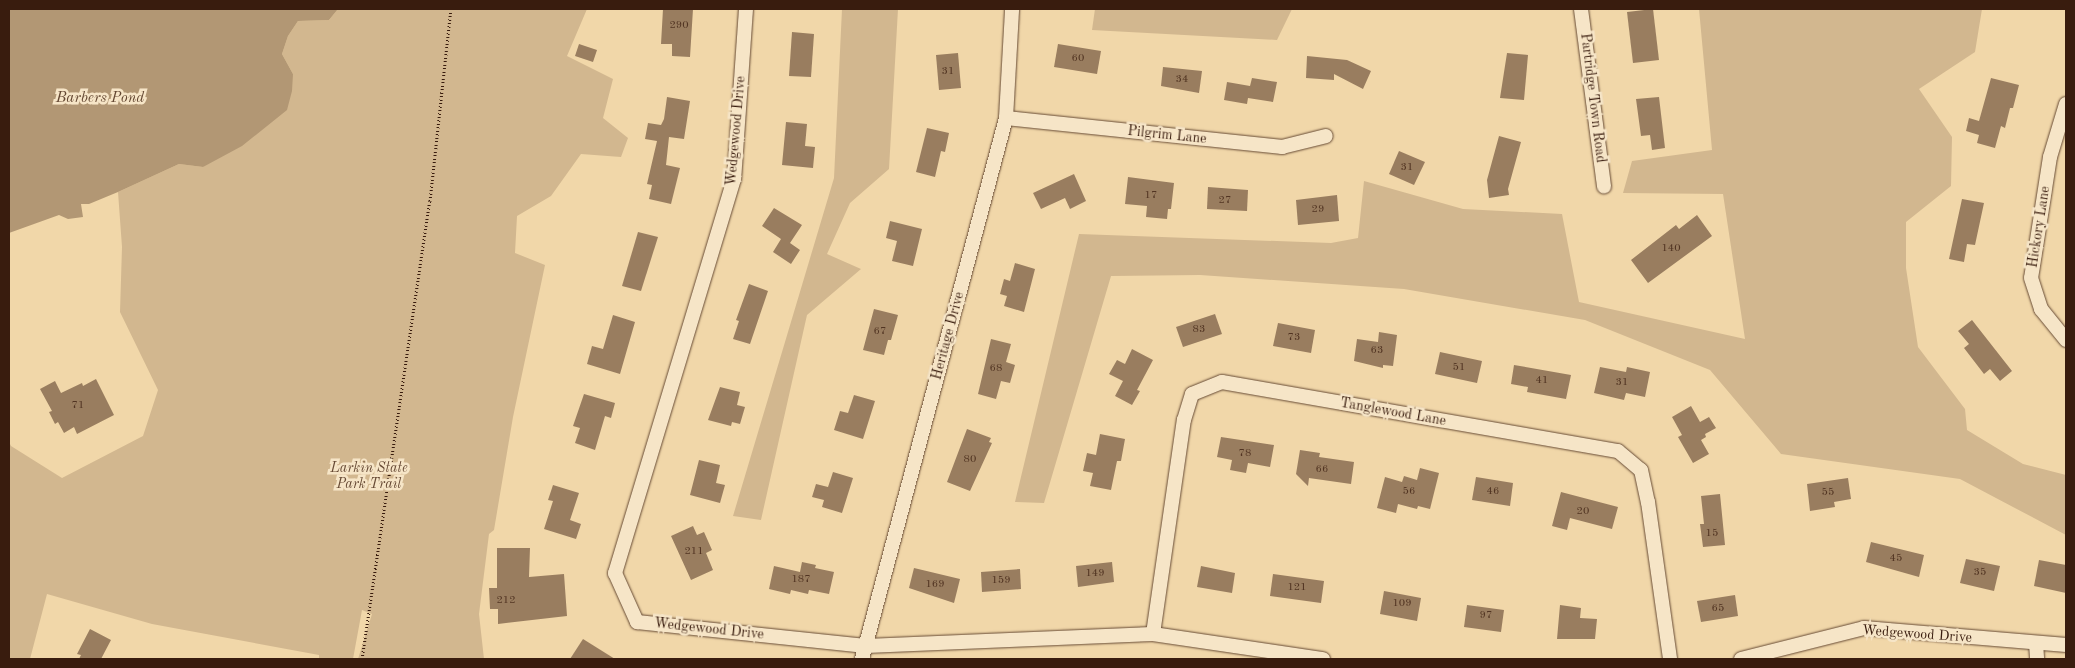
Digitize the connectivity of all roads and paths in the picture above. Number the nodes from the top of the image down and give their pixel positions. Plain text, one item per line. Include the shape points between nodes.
1 (451, 9) edge
2 (746, 9) edge
3 (1012, 9) edge
4 (1581, 9) edge
5 (2066, 104) edge
6 (1006, 118) junction
7 (1326, 136) dead end
8 (1604, 187) dead end
9 (2066, 340) edge
10 (1153, 634) junction
11 (2036, 644) junction
12 (2066, 645) edge
13 (864, 652) edge
14 (362, 659) edge
15 (1323, 659) edge
16 (1670, 659) edge
17 (1741, 659) edge
18 (2037, 659) edge

1 - 14 path via 430,201
2 - 13 street, Wedgewood Drive via 734,179 615,573 637,622
3 - 6 street, Heritage Drive
4 - 8 street, Partridge Town Road
5 - 9 street, Hickory Lane via 2050,157 2031,278 2041,309
6 - 7 street, Pilgrim Lane via 1282,147
6 - 13 street, Heritage Drive
10 - 13 street, Wedgewood Drive
10 - 15 street, Wedgewood Drive
10 - 16 street, Tanglewood Lane via 1184,420 1192,394 1222,382 1618,451 1641,470
11 - 12 street, Wedgewood Drive
11 - 17 street, Wedgewood Drive via 1864,628
11 - 18 street

